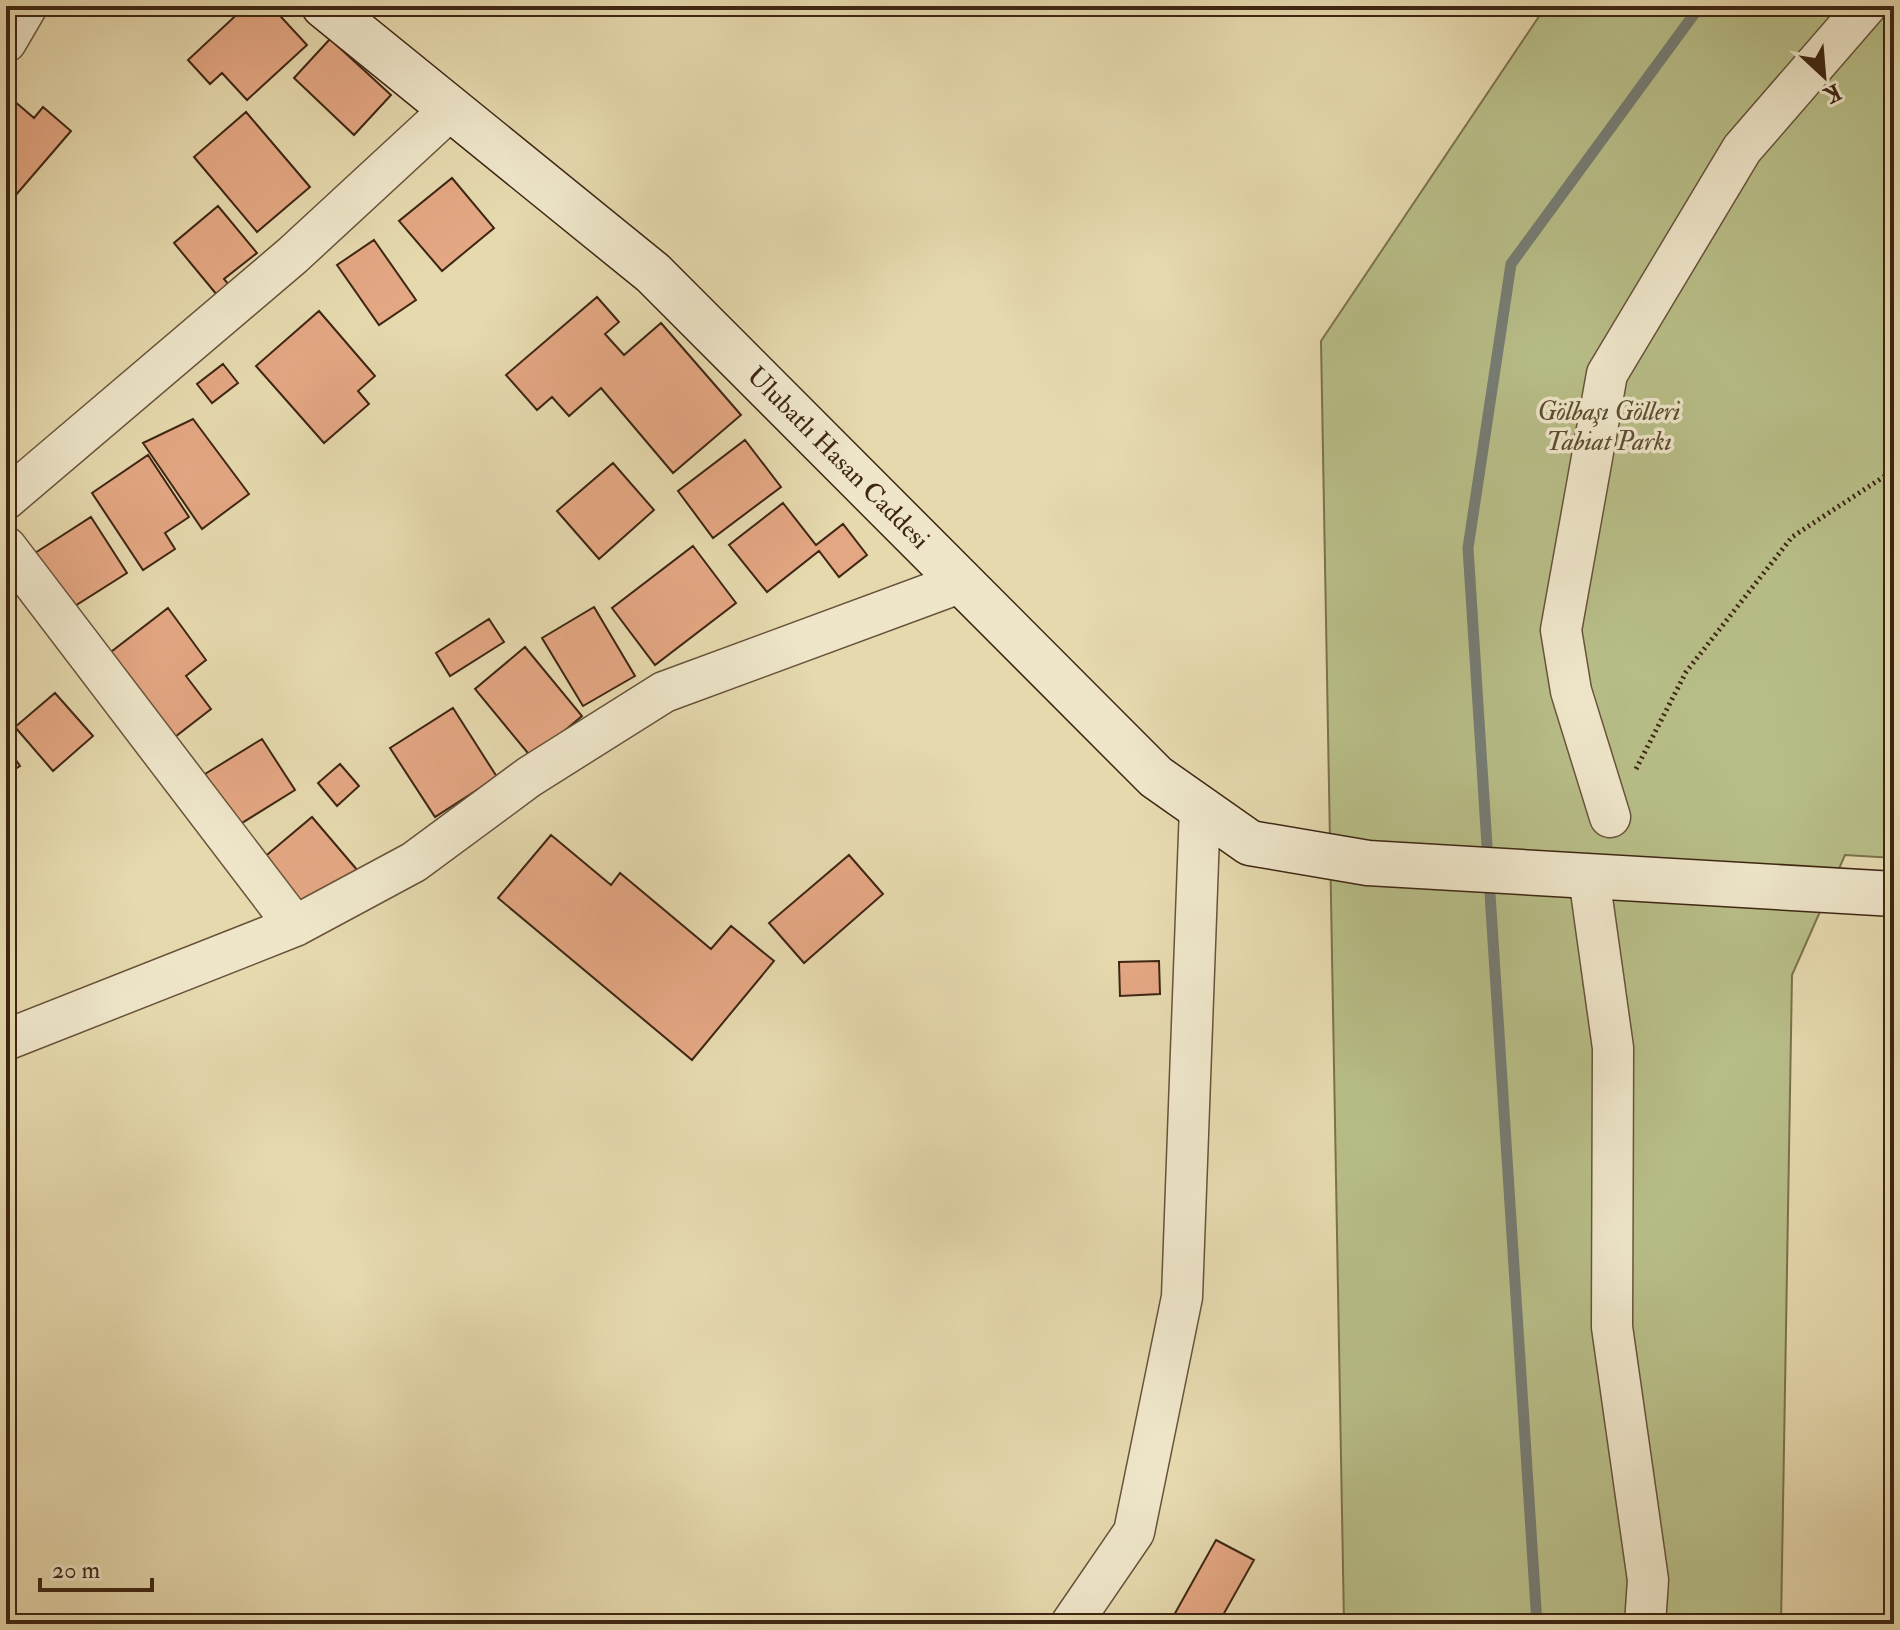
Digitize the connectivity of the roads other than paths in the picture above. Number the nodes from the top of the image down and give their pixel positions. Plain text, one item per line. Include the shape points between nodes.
1 (27, 6) edge
2 (324, 6) edge
3 (1866, 6) edge
4 (6, 42) edge
5 (451, 109) junction
6 (6, 499) edge
7 (6, 547) edge
8 (962, 582) junction
9 (1200, 807) junction
10 (1610, 817) road end
11 (1589, 877) junction
12 (1894, 894) edge
13 (295, 926) junction
14 (6, 1040) edge
15 (1071, 1624) edge
16 (1645, 1624) edge

1 - 4 street
2 - 5 street, Ulubatlı Hasan Caddesi
3 - 10 street via 1742,149 1607,374 1561,630 1571,691
5 - 6 street via 293,255
5 - 8 street, Ulubatlı Hasan Caddesi via 653,273
7 - 13 street
8 - 9 street, Ulubatlı Hasan Caddesi via 1156,777
8 - 13 street via 664,692 529,777 414,862
9 - 11 street, Ulubatlı Hasan Caddesi via 1250,843 1368,863
9 - 15 street via 1182,1297 1134,1532
11 - 12 street, Ulubatlı Hasan Caddesi
11 - 16 street via 1613,1048 1612,1327 1648,1580
13 - 14 street

